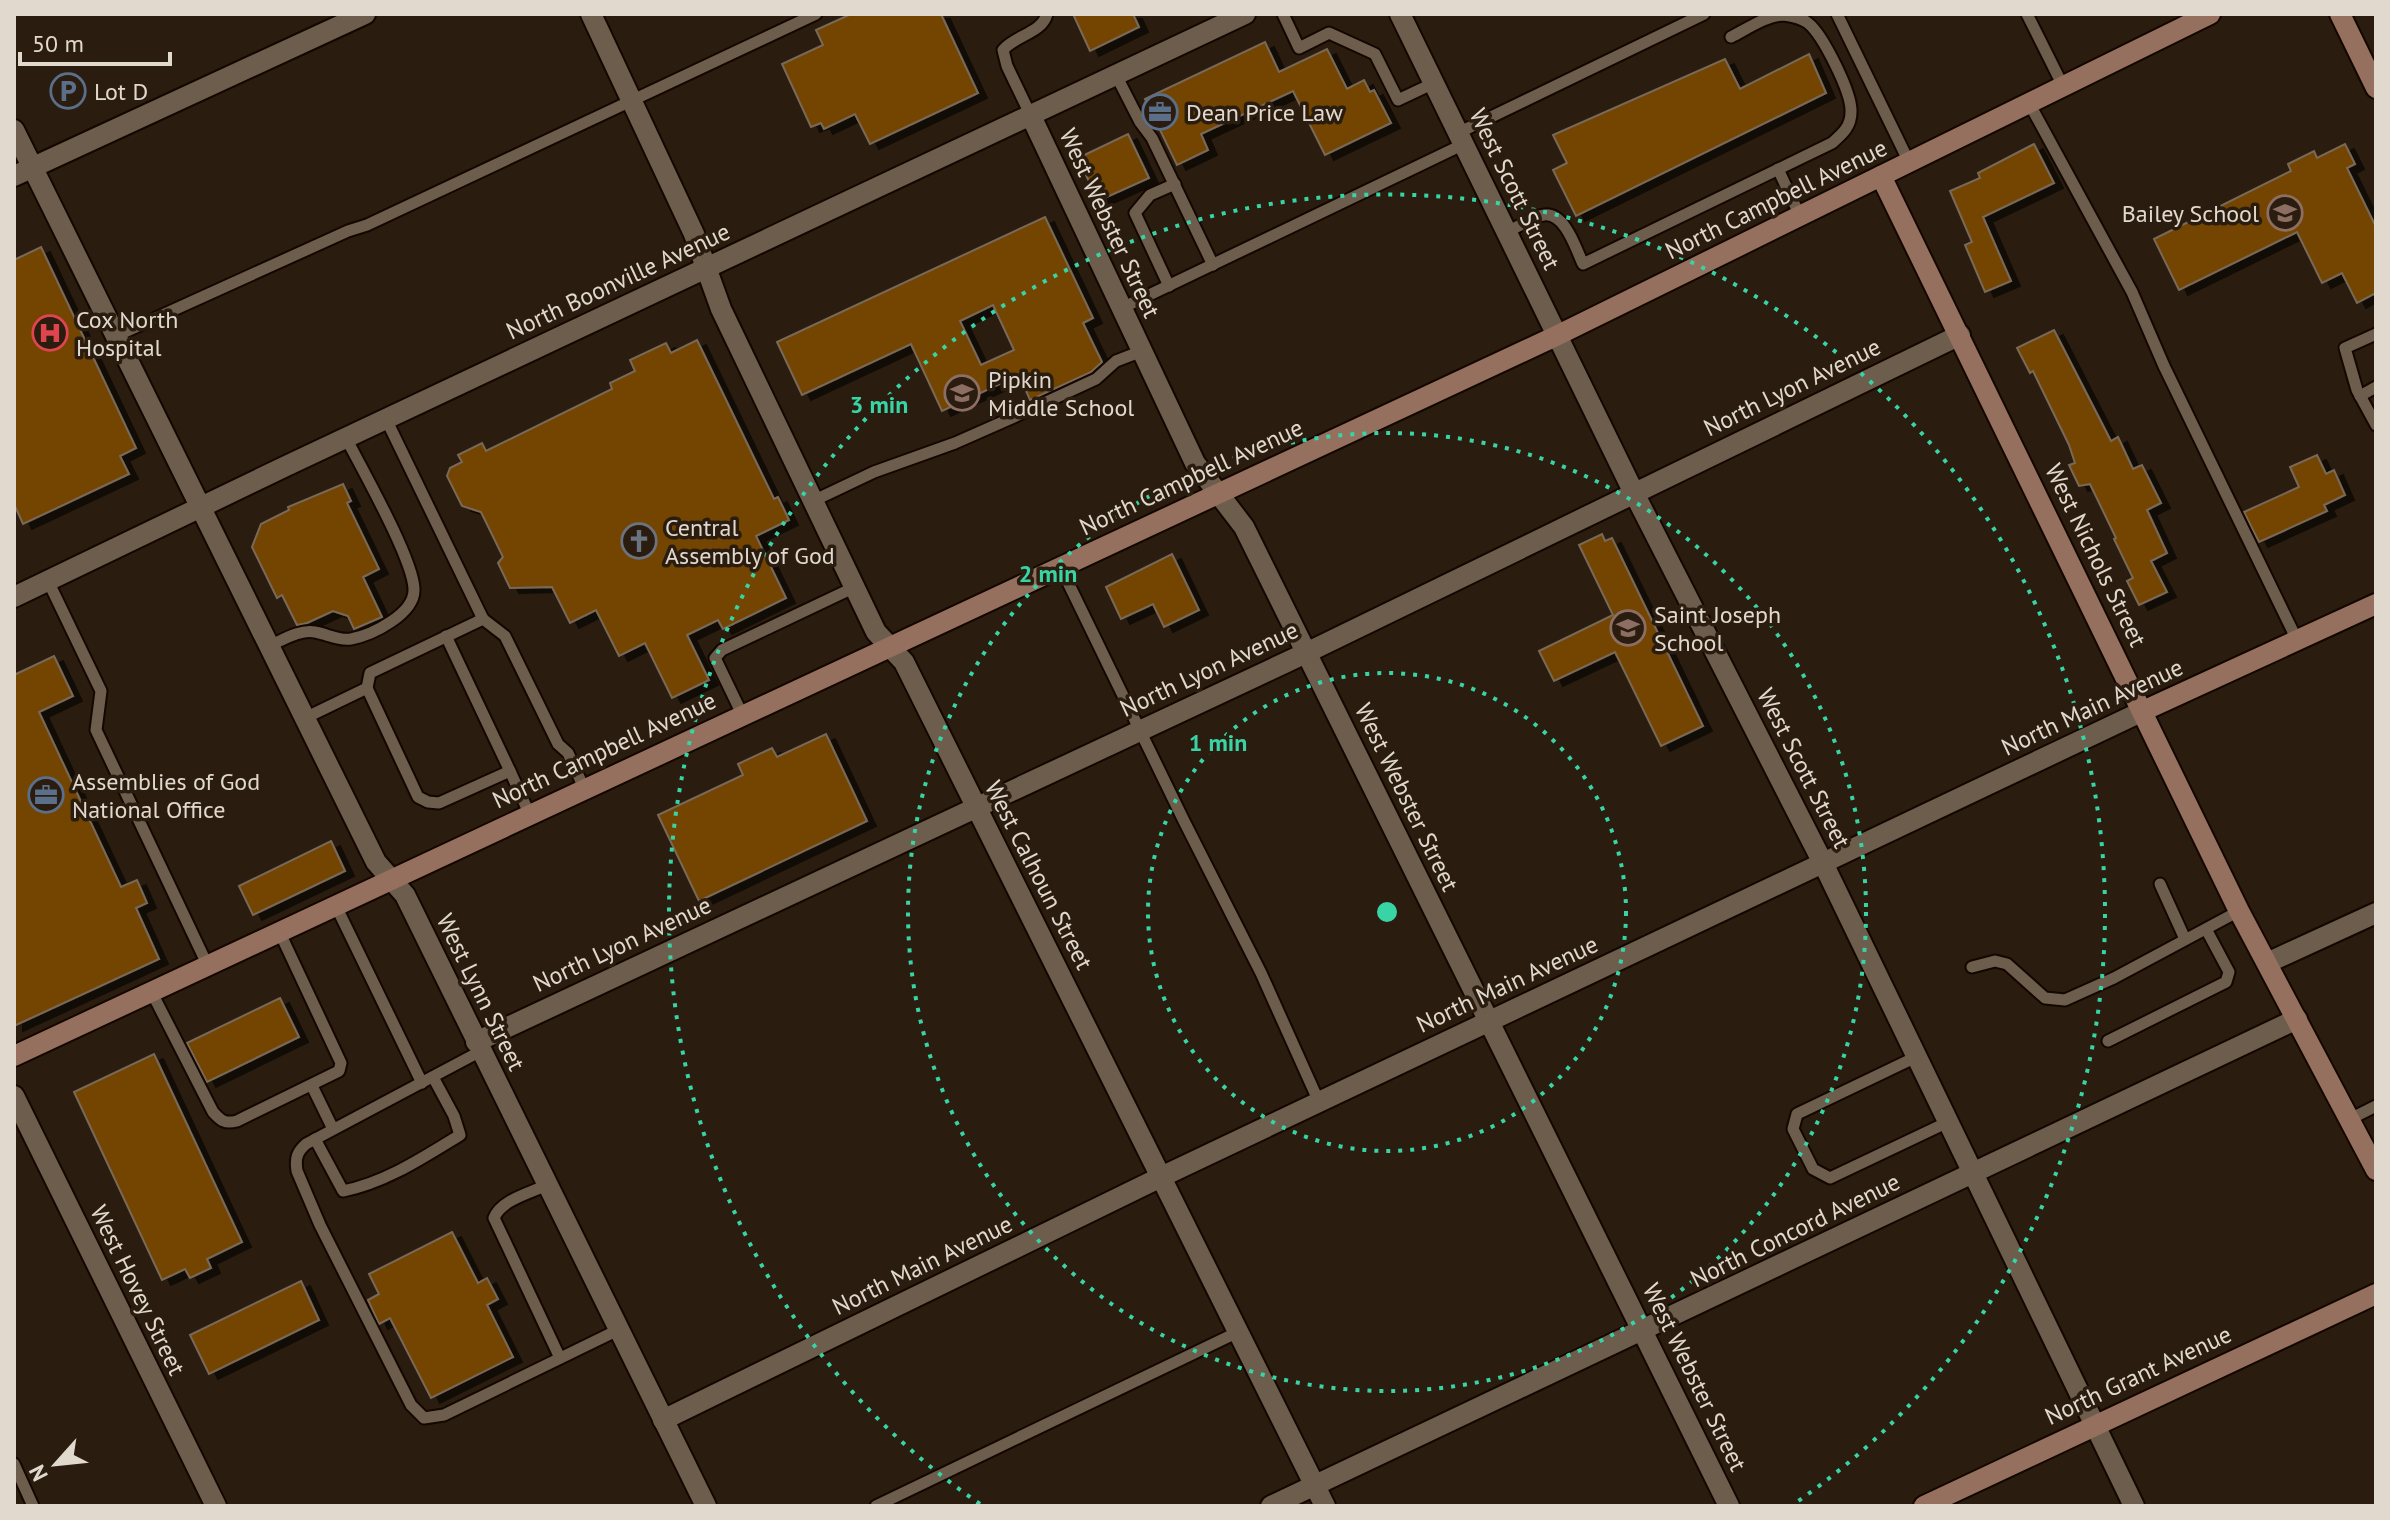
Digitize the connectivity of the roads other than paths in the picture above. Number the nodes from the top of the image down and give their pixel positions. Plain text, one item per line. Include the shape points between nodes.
1 (365, 14) edge
2 (591, 14) edge
3 (816, 14) edge
4 (1047, 14) edge
5 (1245, 14) edge
6 (1283, 14) edge
7 (1400, 14) edge
8 (1704, 14) edge
9 (1837, 14) edge
10 (2027, 14) edge
11 (2210, 14) edge
12 (2340, 14) edge
13 (1731, 37) dead end
14 (1116, 75) junction
15 (1434, 83) junction
16 (2063, 86) junction
17 (2376, 88) edge
18 (632, 101) junction
19 (2029, 103) junction
20 (1031, 116) junction
21 (14, 130) edge
22 (1461, 138) junction
23 (1909, 162) junction
24 (1778, 169) junction
25 (23, 172) edge
26 (1881, 176) junction
27 (1175, 184) junction
28 (1800, 216) junction
29 (1508, 232) junction
30 (1213, 265) junction
31 (706, 269) junction
32 (1169, 286) junction
33 (1122, 308) junction
34 (2376, 334) edge
35 (1960, 335) junction
36 (116, 336) junction
37 (1556, 336) junction
38 (1142, 351) junction
39 (2376, 387) edge
40 (2360, 396) junction
41 (386, 419) junction
42 (2376, 425) edge
43 (346, 438) junction
44 (1218, 493) junction
45 (1634, 493) junction
46 (813, 501) junction
47 (200, 507) junction
48 (1060, 566) junction
49 (48, 581) junction
50 (855, 587) junction
51 (14, 597) edge
52 (2376, 604) edge
53 (483, 619) junction
54 (446, 636) junction
55 (2297, 640) junction
56 (269, 646) junction
57 (889, 646) junction
58 (1306, 653) junction
59 (367, 688) junction
60 (2143, 711) junction
61 (742, 714) junction
62 (305, 718) junction
63 (1141, 729) junction
64 (510, 771) junction
65 (584, 788) junction
66 (975, 806) junction
67 (529, 813) junction
68 (1823, 863) junction
69 (391, 878) junction
70 (2160, 884) dead end
71 (335, 904) junction
72 (2239, 911) junction
73 (2376, 913) edge
74 (2206, 929) junction
75 (279, 931) junction
76 (2185, 939) junction
77 (2267, 963) junction
78 (207, 964) junction
79 (1972, 967) dead end
80 (151, 991) junction
81 (2297, 1019) junction
82 (1489, 1022) junction
83 (2108, 1041) dead end
84 (478, 1047) junction
85 (14, 1056) edge
86 (1916, 1057) junction
87 (427, 1080) junction
88 (312, 1086) junction
89 (14, 1096) edge
90 (1319, 1102) junction
91 (2376, 1106) edge
92 (2350, 1119) junction
93 (1948, 1122) junction
94 (333, 1129) junction
95 (315, 1139) junction
96 (2376, 1170) edge
97 (1972, 1173) junction
98 (1161, 1177) junction
99 (547, 1185) junction
100 (2376, 1294) edge
101 (618, 1330) junction
102 (1643, 1331) junction
103 (1238, 1332) junction
104 (560, 1358) junction
105 (663, 1420) junction
106 (2094, 1424) junction
107 (14, 1464) edge
108 (1314, 1486) junction
109 (33, 1506) edge
110 (216, 1506) edge
111 (706, 1506) edge
112 (876, 1506) edge
113 (1271, 1506) edge
114 (1325, 1506) edge
115 (1729, 1506) edge
116 (1924, 1506) edge
117 (2134, 1506) edge

1 - 25 street
2 - 18 street, West Calhoun Street
3 - 18 lane
4 - 20 lane via 1041,25 1003,50
5 - 14 street, North Boonville Avenue
6 - 15 lane via 1299,48 1329,33 1375,54 1398,100
7 - 15 street, West Scott Street
8 - 22 lane
9 - 23 lane
10 - 16 lane
11 - 16 main road, North Campbell Avenue
12 - 17 main road
13 - 24 lane via 1783,15 1805,21 1819,34 1848,93 1852,112 1847,130
14 - 20 street, North Boonville Avenue
14 - 27 lane
15 - 22 street, West Scott Street
16 - 19 main road, North Campbell Avenue
18 - 31 street, West Calhoun Street
18 - 36 lane
19 - 23 main road, North Campbell Avenue
19 - 55 lane via 2132,292
20 - 31 street, North Boonville Avenue
20 - 33 street, West Webster Street
21 - 25 street, West Lynn Street
22 - 29 street, West Scott Street
22 - 30 lane
23 - 26 main road, North Campbell Avenue
24 - 28 lane
24 - 29 lane via 1583,264 1565,226 1553,217 1543,214
25 - 36 street, West Lynn Street
26 - 28 main road, North Campbell Avenue
26 - 35 main road, West Nichols Street
27 - 30 lane
27 - 32 lane via 1150,195 1135,213
28 - 37 main road, North Campbell Avenue
29 - 37 street, West Scott Street
30 - 32 lane
31 - 41 street, North Boonville Avenue
31 - 46 street, West Calhoun Street
32 - 33 lane
33 - 38 street, West Webster Street
34 - 40 lane via 2345,348
35 - 45 street, North Lyon Avenue
35 - 60 main road, West Nichols Street
36 - 47 street, West Lynn Street
37 - 44 main road, North Campbell Avenue
37 - 45 street, West Scott Street
38 - 44 street, West Webster Street via 1195,463
38 - 46 lane via 1016,416
39 - 40 lane
40 - 42 lane
41 - 43 street, North Boonville Avenue
41 - 53 lane
43 - 47 street, North Boonville Avenue
43 - 56 lane via 405,557 414,589 410,606 364,636 347,640 312,631
44 - 48 main road, North Campbell Avenue
44 - 58 street, West Webster Street via 1244,527
45 - 58 street, North Lyon Avenue
45 - 68 street, West Scott Street
46 - 50 street, West Calhoun Street
47 - 49 street, North Boonville Avenue
47 - 56 street, West Lynn Street
48 - 57 main road, North Campbell Avenue
48 - 63 lane
49 - 51 street, North Boonville Avenue
49 - 78 lane via 101,691 96,730
50 - 57 street, West Calhoun Street via 876,632
50 - 61 lane via 722,650 715,658
52 - 55 main road, North Main Avenue
53 - 54 lane
53 - 65 lane via 505,636
54 - 59 lane via 370,673
54 - 64 lane
55 - 60 main road, North Main Avenue
56 - 62 street, West Lynn Street
57 - 61 main road, North Campbell Avenue
57 - 66 street, West Calhoun Street via 904,662
58 - 63 street, North Lyon Avenue
58 - 82 street, West Webster Street
59 - 62 lane
59 - 64 lane via 418,797 439,803
60 - 68 street, North Main Avenue
60 - 72 main road, West Nichols Street
61 - 65 main road, North Campbell Avenue
62 - 69 street, West Lynn Street via 376,862
63 - 66 street, North Lyon Avenue
63 - 90 lane
64 - 67 lane
65 - 67 main road, North Campbell Avenue
66 - 84 street, North Lyon Avenue
66 - 98 street, West Calhoun Street
67 - 69 main road, North Campbell Avenue
68 - 82 street, North Main Avenue
68 - 86 street, West Scott Street
69 - 71 main road, North Campbell Avenue
69 - 84 street, West Lynn Street via 405,895
70 - 76 lane
71 - 75 main road, North Campbell Avenue
71 - 87 lane
72 - 74 lane
72 - 77 main road, West Nichols Street
73 - 77 street
74 - 76 lane
74 - 83 lane via 2229,972 2226,982
75 - 78 main road, North Campbell Avenue
75 - 88 lane via 341,1063 339,1071
76 - 79 lane via 2065,1000 2045,998 2007,964 1995,961
77 - 81 main road, West Nichols Street
78 - 80 main road, North Campbell Avenue
80 - 85 main road, North Campbell Avenue
80 - 88 lane via 220,1120 237,1121
81 - 92 main road, West Nichols Street
81 - 97 street, North Concord Avenue
82 - 90 street, North Main Avenue
82 - 102 street, West Webster Street
84 - 87 lane
84 - 99 street, West Lynn Street
86 - 93 street, West Scott Street
86 - 93 lane via 1797,1114 1793,1129 1813,1169 1830,1178
87 - 94 lane
87 - 95 lane via 454,1116 460,1135 423,1158 343,1191
88 - 94 lane
89 - 110 street, West Hovey Street
90 - 98 street, North Main Avenue
91 - 92 lane
92 - 96 main road, West Nichols Street
93 - 97 street, West Scott Street
94 - 95 lane
95 - 104 lane via 298,1151 297,1171 418,1413 424,1418 444,1415
97 - 102 street, North Concord Avenue
97 - 106 street, West Scott Street
98 - 103 street, West Calhoun Street
98 - 105 street, North Main Avenue
99 - 101 street, West Lynn Street
99 - 104 lane via 504,1205 494,1218
100 - 106 main road, North Grant Avenue
101 - 104 lane
101 - 105 street, West Lynn Street
102 - 108 street, North Concord Avenue
102 - 115 street, West Webster Street
103 - 108 street, West Calhoun Street
103 - 112 lane
105 - 111 street, West Lynn Street
106 - 116 main road, North Grant Avenue
106 - 117 street, West Scott Street
107 - 109 lane
108 - 113 street, North Concord Avenue
108 - 114 street, West Calhoun Street

